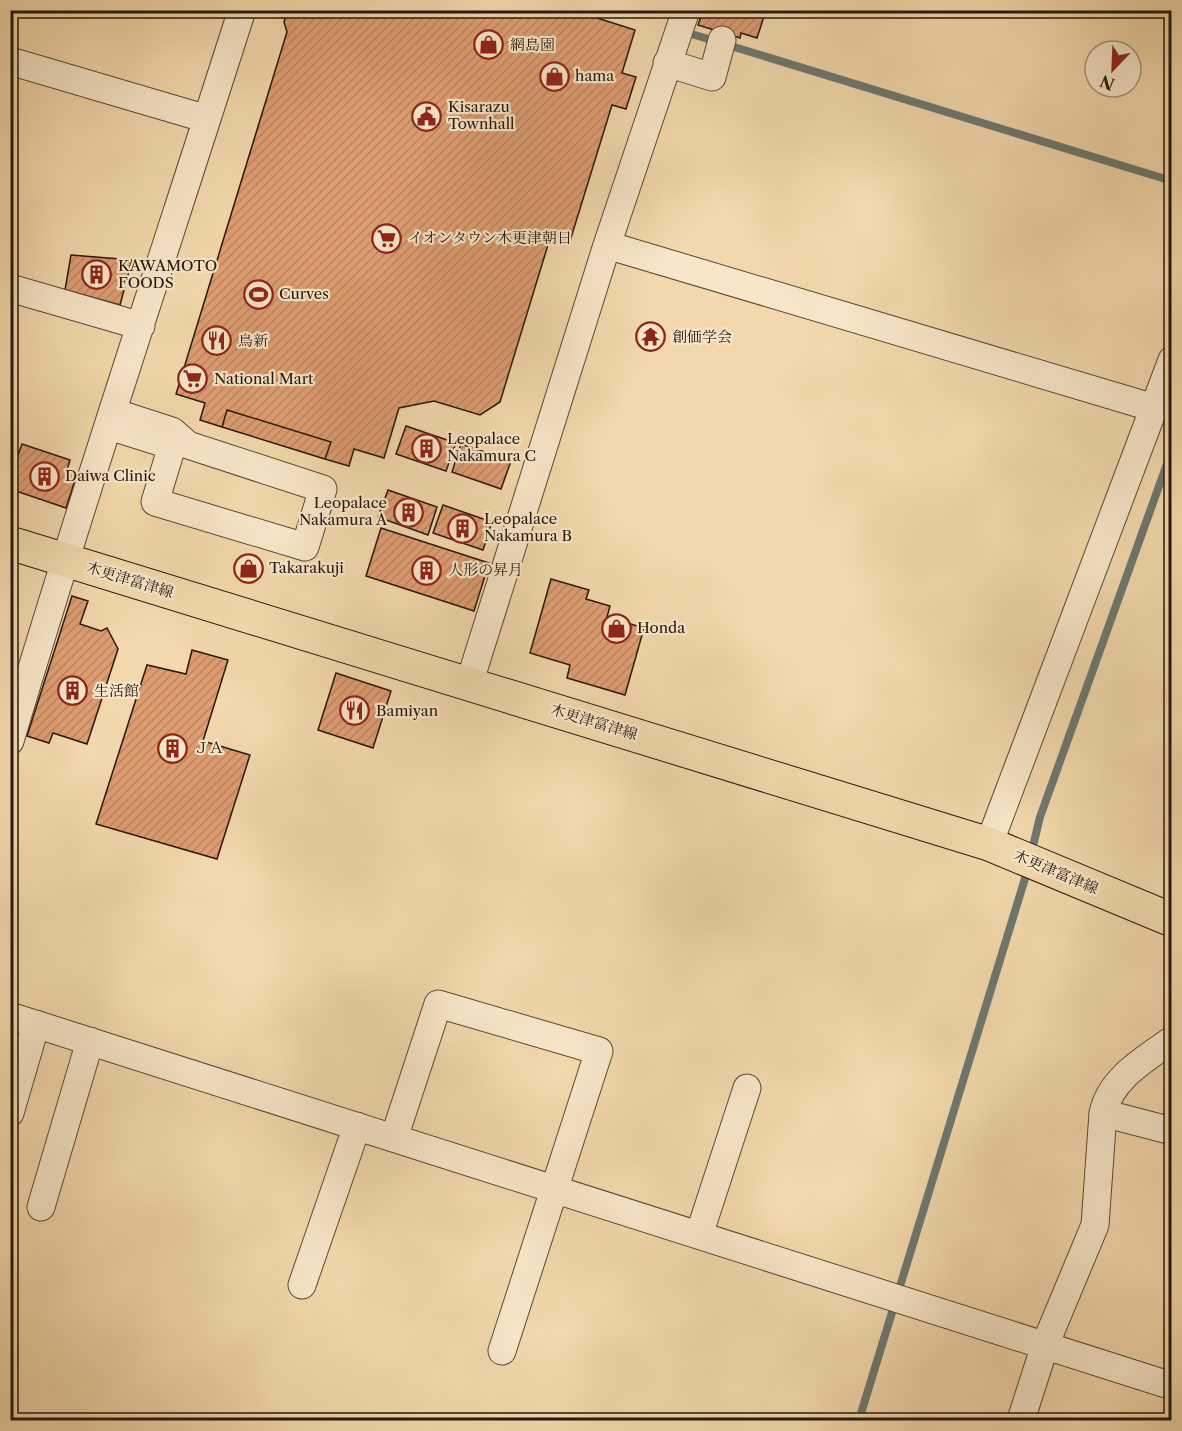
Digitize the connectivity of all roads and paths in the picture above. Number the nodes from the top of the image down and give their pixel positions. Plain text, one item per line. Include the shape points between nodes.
1 (242, 10) edge
2 (677, 35) edge
3 (721, 46) dead end
4 (10, 61) edge
5 (207, 119) junction
6 (608, 245) junction
7 (10, 288) edge
8 (141, 326) junction
9 (1172, 360) edge
10 (1154, 408) junction
11 (111, 419) junction
12 (10, 543) edge
13 (64, 559) junction
14 (469, 684) junction
15 (10, 741) edge
16 (989, 844) junction
17 (1172, 920) edge
18 (10, 1016) edge
19 (36, 1024) junction
20 (90, 1041) junction
21 (1172, 1041) edge
22 (747, 1088) dead end
23 (10, 1113) edge
24 (1103, 1113) junction
25 (357, 1126) junction
26 (1172, 1131) edge
27 (394, 1138) junction
28 (556, 1189) junction
29 (41, 1207) dead end
30 (699, 1234) junction
31 (302, 1286) dead end
32 (1045, 1345) junction
33 (502, 1352) dead end
34 (1172, 1386) edge
35 (1021, 1420) edge

1 - 5 street
2 - 3 street via 712,77
2 - 6 street
4 - 5 street
5 - 8 street
6 - 10 street
6 - 14 street
7 - 8 street
8 - 11 street
9 - 10 street
10 - 16 street
11 - 11 street via 172,446 155,502 305,547 323,489 188,445 172,431
11 - 13 street
12 - 13 main road, 木更津富津線
13 - 14 main road, 木更津富津線
13 - 15 street
14 - 16 main road, 木更津富津線
16 - 17 main road, 木更津富津線
18 - 19 street
19 - 20 street
19 - 23 street
20 - 25 street
20 - 29 street
21 - 24 street via 1129,1071 1106,1099
22 - 30 street
24 - 26 street
24 - 32 street via 1095,1225
25 - 27 street
25 - 31 street
27 - 28 street
27 - 28 street via 438,1004 599,1051
28 - 30 street
28 - 33 street
30 - 32 street
32 - 34 street
32 - 35 street

